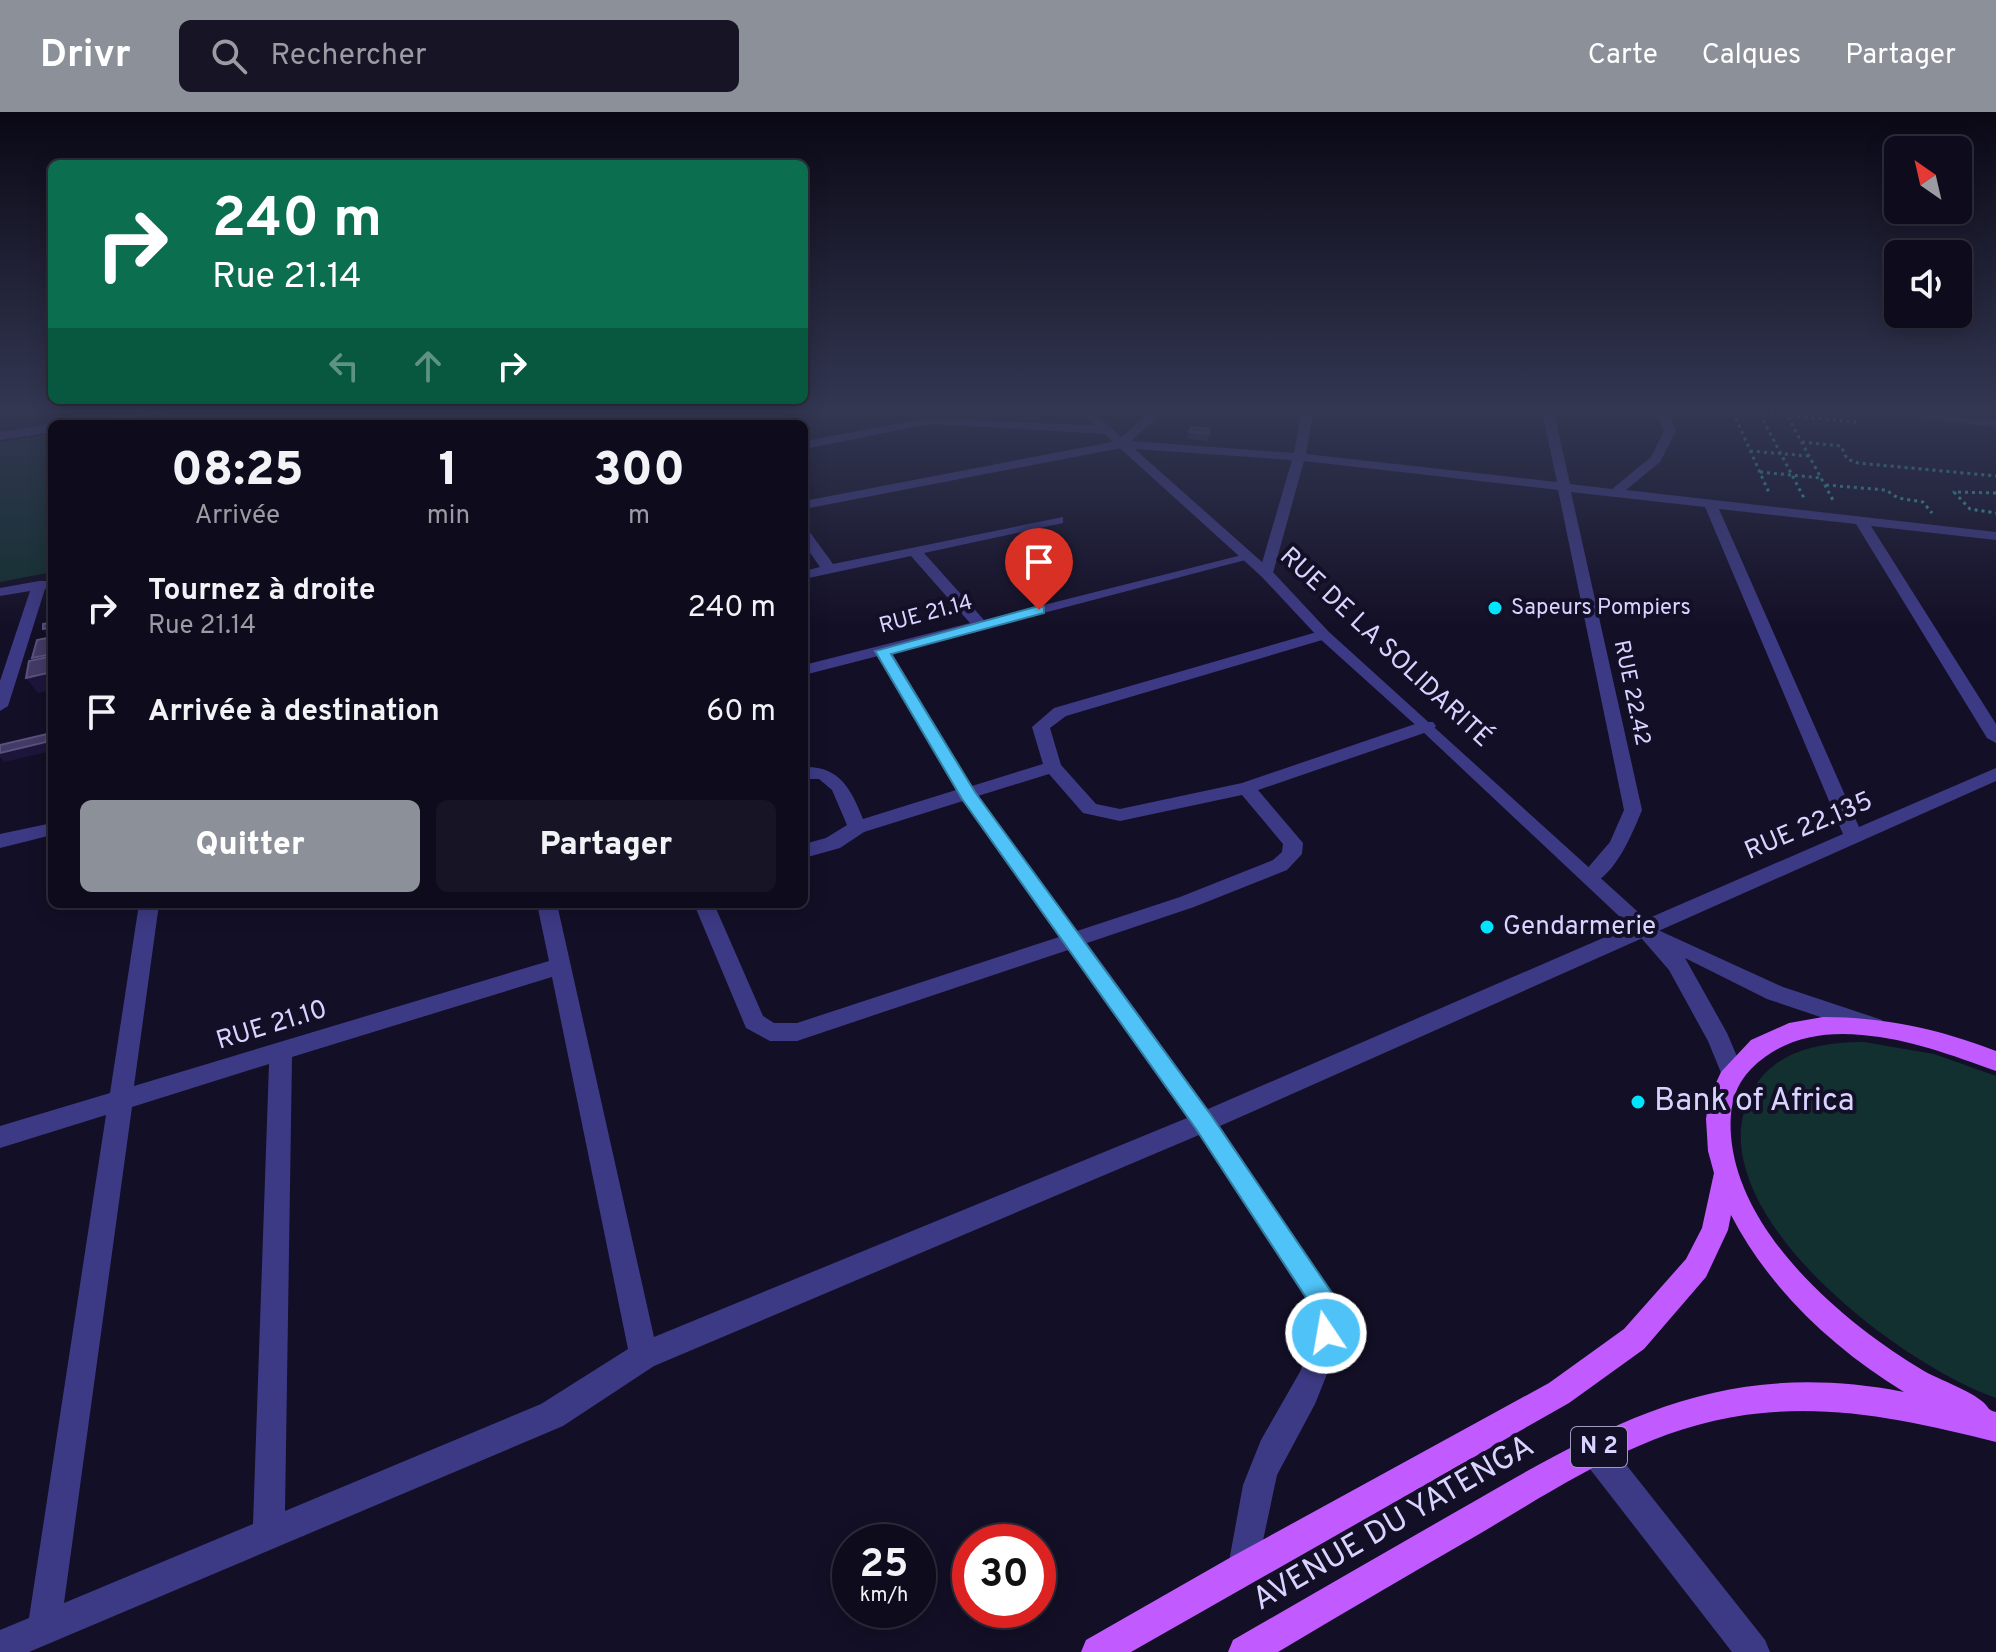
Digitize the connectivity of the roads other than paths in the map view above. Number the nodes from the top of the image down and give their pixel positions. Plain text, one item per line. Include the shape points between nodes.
1 (914, 484) edge
2 (1165, 484) edge
3 (1291, 484) edge
4 (1530, 484) edge
5 (1565, 484) edge
6 (1626, 484) edge
7 (1566, 488) junction
8 (1615, 493) junction
9 (1710, 503) junction
10 (808, 504) edge
11 (1058, 520) dead end
12 (1861, 521) junction
13 (1996, 536) edge
14 (808, 540) edge
15 (914, 551) junction
16 (1246, 558) junction
17 (829, 569) junction
18 (1266, 573) junction
19 (808, 574) edge
20 (45, 584) edge
21 (0, 592) edge
22 (980, 625) junction
23 (1324, 635) junction
24 (883, 651) junction
25 (808, 669) edge
26 (0, 706) edge
27 (1427, 726) junction
28 (1996, 738) edge
29 (1053, 767) junction
30 (808, 773) edge
31 (1996, 774) edge
32 (1246, 788) junction
33 (968, 795) junction
34 (857, 827) junction
35 (48, 830) edge
36 (1854, 837) junction
37 (0, 841) edge
38 (808, 850) edge
39 (1590, 877) junction
40 (148, 908) edge
41 (548, 908) edge
42 (706, 908) edge
43 (1643, 927) junction
44 (1071, 939) junction
45 (560, 966) junction
46 (1879, 1028) junction
47 (1958, 1046) junction
48 (281, 1053) junction
49 (1996, 1053) edge
50 (1996, 1061) edge
51 (1732, 1073) junction
52 (122, 1100) junction
53 (1204, 1122) junction
54 (0, 1137) edge
55 (1726, 1174) junction
56 (644, 1356) junction
57 (1996, 1425) edge
58 (1594, 1449) junction
59 (269, 1534) junction
60 (1244, 1567) junction
61 (44, 1628) junction
62 (0, 1647) edge
63 (1098, 1652) edge
64 (1245, 1652) edge
65 (1753, 1652) edge

1 - 10 street
2 - 16 street, RUE DE LA SOLIDARITÉ
3 - 18 street
4 - 7 street
5 - 7 street, RUE 22.42
6 - 8 street
7 - 8 street
7 - 39 street, RUE 22.42 via 1633,810 1618,845
8 - 9 street
9 - 12 street
9 - 36 street
11 - 15 street
12 - 13 street
12 - 28 street
14 - 17 street
15 - 17 street
15 - 22 street
16 - 18 street, RUE DE LA SOLIDARITÉ
16 - 22 street, RUE 21.14
17 - 19 street
18 - 23 street, RUE DE LA SOLIDARITÉ
20 - 21 street
20 - 26 street
22 - 24 street, RUE 21.14
23 - 27 street, RUE DE LA SOLIDARITÉ
23 - 29 street via 1060,712 1041,727
24 - 25 street, RUE 21.14
24 - 33 street
27 - 32 street
27 - 39 street, RUE DE LA SOLIDARITÉ
29 - 32 street via 1090,809 1120,815
29 - 33 street
30 - 34 street via 835,777
31 - 36 street, RUE 22.135
32 - 44 street via 1293,843 1292,854 1280,865
33 - 34 street
33 - 44 street
34 - 38 street via 833,843
35 - 37 street
36 - 43 street, RUE 22.135
39 - 43 street, RUE DE LA SOLIDARITÉ
40 - 52 street
41 - 45 street
42 - 44 street via 754,1022 770,1032 797,1032
43 - 46 street, RUE DE LA SOLIDARITÉ via 1775,993
43 - 51 street, RUE DE LA SOLIDARITÉ via 1677,964
43 - 53 street, RUE 22.135
44 - 53 street
45 - 48 street, RUE 21.10
45 - 56 street
46 - 47 main road, N 2
46 - 51 main road, N 2 via 1798,1031 1766,1043
47 - 49 main road, N 2
47 - 50 main road, N 2
48 - 52 street, RUE 21.10
48 - 59 street
51 - 55 main road, N 2 via 1719,1107
52 - 54 street, RUE 21.10
52 - 61 street
53 - 56 street, RUE 22.135
53 - 60 street via 1323,1301 1326,1333 1313,1381 1262,1474
55 - 57 main road, N 2 via 1770,1255 1820,1311 1885,1363
55 - 60 main road, AVENUE DU YATENGA / N 2 via 1715,1230 1696,1268 1634,1339 1559,1393
56 - 59 street, RUE 22.135 via 552,1415
57 - 58 main road, AVENUE DU YATENGA / N 2 via 1887,1401 1815,1396 1730,1402 1664,1417
58 - 64 main road, AVENUE DU YATENGA / N 2
58 - 65 street
59 - 61 street, RUE 22.135
60 - 63 main road, AVENUE DU YATENGA / N 2
61 - 62 street, RUE 22.135

